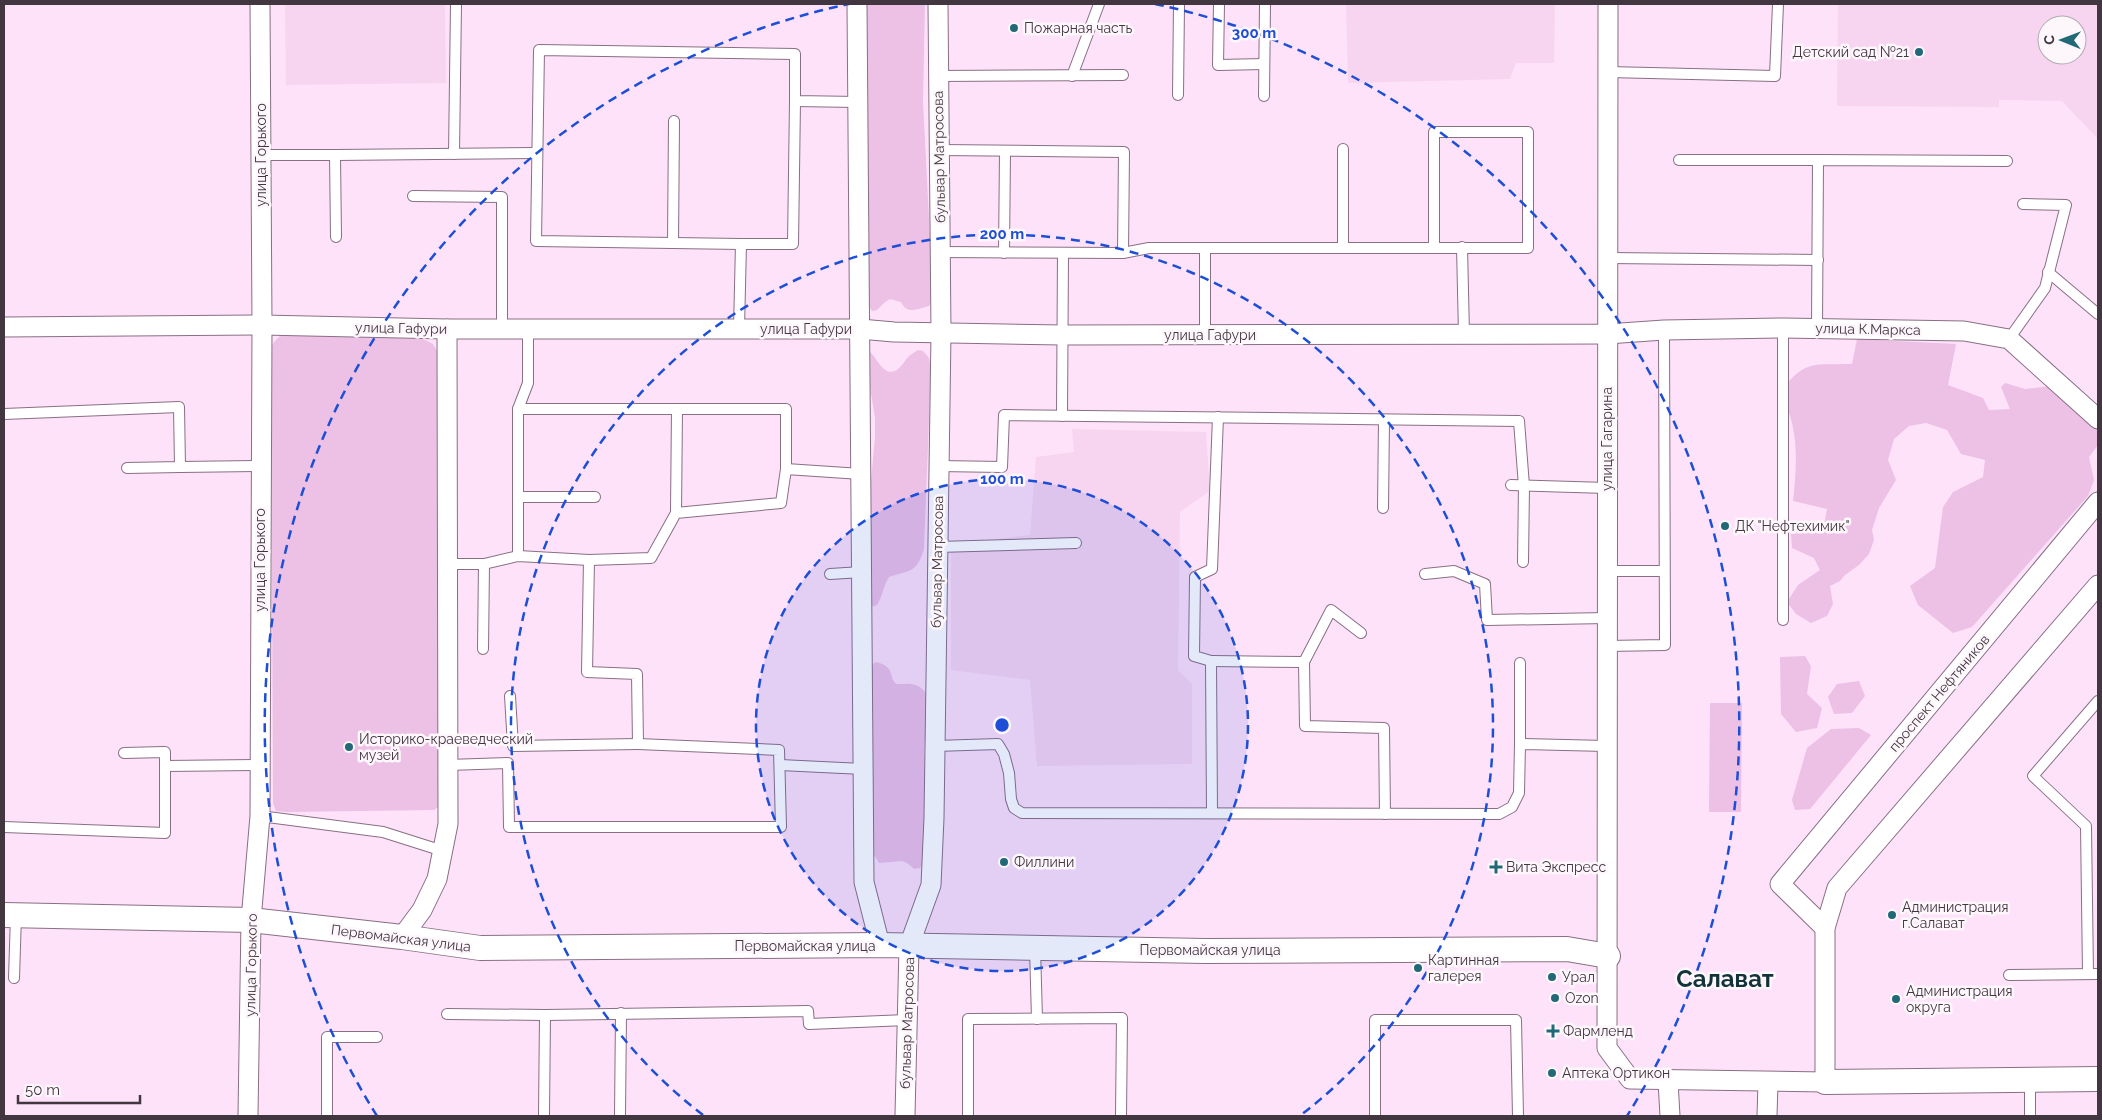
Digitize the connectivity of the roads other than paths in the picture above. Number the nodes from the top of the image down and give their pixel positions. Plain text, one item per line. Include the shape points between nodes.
1 (260, 4) edge
2 (456, 4) edge
3 (857, 4) edge
4 (938, 4) edge
5 (1099, 4) edge
6 (1179, 4) edge
7 (1220, 4) edge
8 (1265, 4) edge
9 (1608, 4) edge
10 (1778, 4) edge
11 (1264, 64) junction
12 (1608, 72) junction
13 (1123, 75) dead end
14 (938, 76) junction
15 (1072, 76) junction
16 (1178, 95) dead end
17 (1264, 96) dead end
18 (795, 102) junction
19 (858, 102) junction
20 (674, 121) dead end
21 (1343, 149) dead end
22 (939, 150) junction
23 (1005, 151) junction
24 (537, 153) junction
25 (454, 154) junction
26 (261, 155) junction
27 (335, 155) junction
28 (1678, 160) dead end
29 (1818, 160) junction
30 (2007, 161) dead end
31 (413, 196) dead end
32 (2023, 204) dead end
33 (336, 237) dead end
34 (673, 242) junction
35 (740, 244) junction
36 (1343, 247) junction
37 (1434, 247) junction
38 (1462, 247) junction
39 (1205, 248) junction
40 (940, 252) junction
41 (1004, 252) junction
42 (1063, 253) junction
43 (1123, 254) junction
44 (1608, 258) junction
45 (1818, 260) junction
46 (2048, 272) junction
47 (2098, 314) edge
48 (262, 325) junction
49 (4, 327) edge
50 (1783, 328) junction
51 (1817, 328) junction
52 (447, 329) junction
53 (502, 329) junction
54 (528, 329) junction
55 (739, 329) junction
56 (860, 329) junction
57 (1664, 330) junction
58 (941, 333) junction
59 (1464, 334) junction
60 (1608, 334) junction
61 (1063, 335) junction
62 (1205, 335) junction
63 (2009, 339) junction
64 (518, 409) junction
65 (677, 409) junction
66 (4, 414) edge
67 (1062, 416) junction
68 (1218, 418) junction
69 (2098, 419) edge
70 (1384, 420) junction
71 (180, 466) junction
72 (260, 466) junction
73 (939, 466) junction
74 (127, 468) dead end
75 (786, 469) junction
76 (861, 474) junction
77 (1511, 485) dead end
78 (1524, 486) junction
79 (1607, 488) junction
80 (518, 497) junction
81 (595, 497) dead end
82 (2098, 502) edge
83 (1383, 508) dead end
84 (676, 513) junction
85 (1076, 543) dead end
86 (938, 548) junction
87 (518, 556) junction
88 (589, 560) junction
89 (1523, 562) dead end
90 (447, 564) junction
91 (484, 564) junction
92 (1607, 571) junction
93 (1664, 571) junction
94 (862, 572) junction
95 (830, 574) dead end
96 (1425, 574) dead end
97 (2098, 585) edge
98 (1607, 618) junction
99 (1782, 620) dead end
100 (1361, 634) dead end
101 (1607, 646) junction
102 (483, 648) dead end
103 (1211, 661) junction
104 (1304, 662) junction
105 (1520, 663) dead end
106 (510, 696) dead end
107 (2098, 701) edge
108 (638, 744) junction
109 (1520, 744) junction
110 (513, 746) junction
111 (935, 746) junction
112 (1606, 746) junction
113 (124, 753) dead end
114 (508, 763) junction
115 (260, 765) junction
116 (780, 765) junction
117 (165, 766) junction
118 (448, 766) junction
119 (863, 769) junction
120 (1212, 813) junction
121 (1384, 814) junction
122 (260, 816) junction
123 (4, 827) edge
124 (443, 851) junction
125 (10, 915) edge
126 (251, 920) junction
127 (1825, 928) junction
128 (402, 937) junction
129 (880, 945) junction
130 (910, 946) junction
131 (1035, 948) junction
132 (1608, 956) junction
133 (2093, 974) edge
134 (2010, 976) dead end
135 (14, 978) dead end
136 (621, 1013) junction
137 (447, 1014) dead end
138 (545, 1014) junction
139 (1037, 1019) junction
140 (907, 1020) junction
141 (377, 1037) dead end
142 (2098, 1079) edge
143 (2030, 1080) junction
144 (1668, 1081) junction
145 (1768, 1082) junction
146 (1825, 1082) junction
147 (248, 1116) edge
148 (327, 1116) edge
149 (544, 1116) edge
150 (620, 1116) edge
151 (905, 1116) edge
152 (968, 1116) edge
153 (1121, 1116) edge
154 (1375, 1116) edge
155 (1518, 1116) edge
156 (1670, 1116) edge
157 (1767, 1116) edge
158 (2030, 1116) edge

1 - 26 street, улица Горького
2 - 25 lane
3 - 19 street
4 - 14 street, бульвар Матросова
5 - 15 lane
6 - 16 lane
7 - 11 lane via 1218,65
8 - 11 lane
9 - 12 street, улица Гагарина
10 - 12 lane via 1775,76
11 - 17 lane
12 - 44 street, улица Гагарина
13 - 15 lane
14 - 15 lane
14 - 22 street, бульвар Матросова
18 - 19 lane
18 - 24 lane via 795,54 539,50
18 - 35 lane via 793,244
19 - 56 street
20 - 34 lane
21 - 36 lane
22 - 23 lane
22 - 40 street, бульвар Матросова
23 - 41 lane
23 - 43 lane via 1124,152
24 - 25 lane
24 - 34 lane via 536,241
25 - 27 lane
26 - 27 lane
26 - 48 street, улица Горького
27 - 33 lane
28 - 29 lane
29 - 30 lane
29 - 45 lane
31 - 53 lane via 502,197
32 - 46 lane via 2066,205
34 - 35 lane
35 - 55 lane
36 - 37 lane
36 - 39 lane
37 - 38 lane
37 - 38 lane via 1434,132 1528,132 1528,248
38 - 59 lane
39 - 43 lane via 1149,248
39 - 62 lane
40 - 41 lane
40 - 58 street, бульвар Матросова
41 - 42 lane
42 - 43 lane
42 - 61 lane
44 - 45 lane
44 - 60 street, улица Гагарина
45 - 51 lane
46 - 47 lane
46 - 63 lane via 2045,288
48 - 49 street, улица Гафури
48 - 52 street, улица Гафури
48 - 72 street, улица Горького
50 - 51 street, улица К.Маркса
50 - 57 street, улица К.Маркса
50 - 99 lane
51 - 63 street, улица К.Маркса via 1964,331
52 - 53 street, улица Гафури
52 - 90 street
53 - 54 street, улица Гафури
54 - 55 street, улица Гафури
54 - 64 lane via 528,383
55 - 56 street, улица Гафури
56 - 58 street, улица Гафури
56 - 76 street
57 - 60 street, улица К.Маркса
57 - 93 lane
58 - 61 street, улица Гафури
58 - 73 street, бульвар Матросова
59 - 60 street, улица Гафури
59 - 62 street, улица Гафури
60 - 79 street, улица Гагарина
61 - 62 street, улица Гафури
61 - 67 lane
63 - 69 street
64 - 65 lane
64 - 80 lane
65 - 75 lane via 786,409
65 - 84 lane
66 - 71 lane via 179,407
67 - 68 lane
67 - 73 lane via 1004,415 1002,466
68 - 70 lane
68 - 103 lane via 1212,569 1195,577 1194,656
70 - 78 lane via 1519,421
70 - 83 lane
71 - 72 lane
71 - 74 lane
72 - 115 street, улица Горького
73 - 86 street, бульвар Матросова
75 - 76 lane
75 - 84 lane via 781,503
76 - 94 street
77 - 78 lane
78 - 79 lane
78 - 89 lane
79 - 92 street, улица Гагарина
80 - 81 lane
80 - 87 lane
82 - 127 street, проспект Нефтяников via 1780,884
84 - 88 lane via 651,558
85 - 86 lane
86 - 111 street, бульвар Матросова
87 - 88 lane
87 - 91 lane
88 - 108 lane via 586,672 636,674
90 - 91 lane
90 - 118 street
91 - 102 lane
92 - 93 lane
92 - 98 street, улица Гагарина
93 - 101 lane via 1665,645
94 - 95 lane
94 - 119 street
96 - 98 lane via 1454,571 1485,584 1487,620
97 - 127 street via 1837,888
98 - 101 street, улица Гагарина
100 - 104 lane via 1331,610
101 - 112 street, улица Гагарина
103 - 104 lane
103 - 120 lane
104 - 121 lane via 1305,726 1384,728
105 - 109 lane
106 - 110 lane
107 - 133 lane via 2034,776 2086,826
108 - 110 lane
108 - 116 lane via 779,750
109 - 112 lane
109 - 121 lane via 1519,792 1512,807 1499,814
110 - 114 lane
111 - 120 lane via 998,744 1009,773 1014,808 1022,813
111 - 130 street, бульвар Матросова via 931,885
112 - 132 street, улица Гагарина
113 - 117 lane via 165,752
114 - 116 lane via 509,826 519,827 781,827
114 - 118 lane
115 - 117 lane
115 - 122 street, улица Горького
116 - 119 lane
117 - 123 lane via 165,833
118 - 124 street via 448,824
119 - 129 street via 864,882
120 - 121 lane
122 - 124 lane via 383,832
122 - 126 street, улица Горького
124 - 128 street via 437,879 422,910
125 - 126 street, Первомайская улица
125 - 135 lane
126 - 128 street, Первомайская улица
126 - 147 street, улица Горького
127 - 146 street
128 - 129 street, Первомайская улица via 480,948
129 - 130 street, Первомайская улица
130 - 131 street, Первомайская улица
130 - 140 street, бульвар Матросова
131 - 132 street, Первомайская улица via 1205,951 1567,949
131 - 139 lane
132 - 144 street, улица Гагарина via 1607,1048 1630,1079
133 - 134 lane
136 - 138 lane
136 - 140 lane via 808,1011 809,1024
136 - 150 lane
137 - 138 lane
138 - 149 lane
139 - 152 lane via 968,1019
139 - 153 lane via 1122,1018
140 - 151 street, бульвар Матросова
141 - 148 lane via 327,1037
142 - 143 street
143 - 146 street
143 - 158 lane
144 - 145 street
144 - 156 street
145 - 146 street
145 - 157 street
154 - 155 lane via 1375,1020 1516,1020

